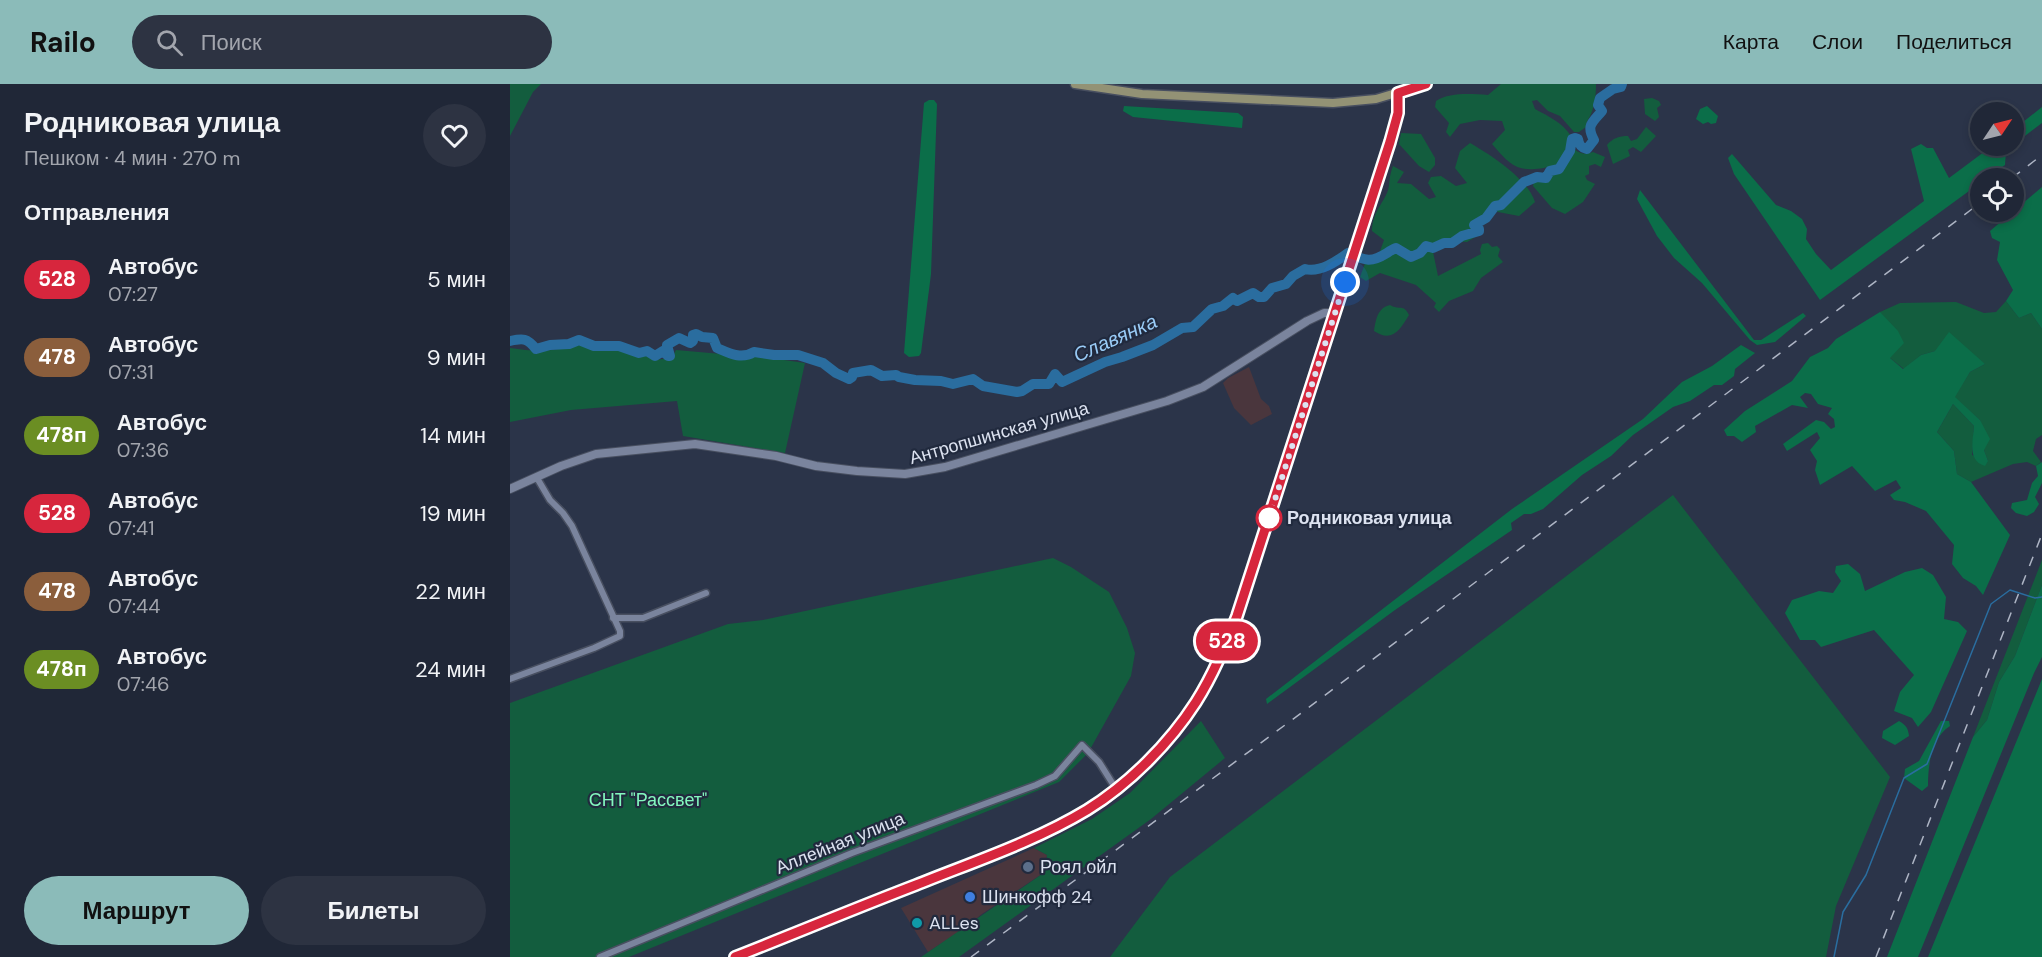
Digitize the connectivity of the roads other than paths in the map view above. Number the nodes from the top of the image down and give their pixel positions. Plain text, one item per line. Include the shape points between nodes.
1 (1075, 84) edge
2 (1426, 84) edge
3 (1398, 93) junction
4 (1335, 313) junction
5 (537, 477) junction
6 (510, 489) edge
7 (706, 593) dead end
8 (613, 618) junction
9 (510, 679) edge
10 (1116, 789) junction
11 (600, 957) edge
12 (735, 957) edge

1 - 3 main road via 1142,94 1333,103
2 - 3 main road
3 - 4 street via 1396,122
4 - 5 street, Антропшинская улица via 1324,313 1307,321 1220,377 1185,394 945,467 905,474 856,471 695,444 596,454
4 - 10 street via 1248,584 1221,653 1181,723
5 - 6 street, Антропшинская улица
5 - 8 street via 550,501 572,526
7 - 8 street via 643,618
8 - 9 street via 620,636
10 - 11 street, Аллейная улица via 1099,762 1082,745 1055,776 1036,785 862,849
10 - 12 street via 1034,837

